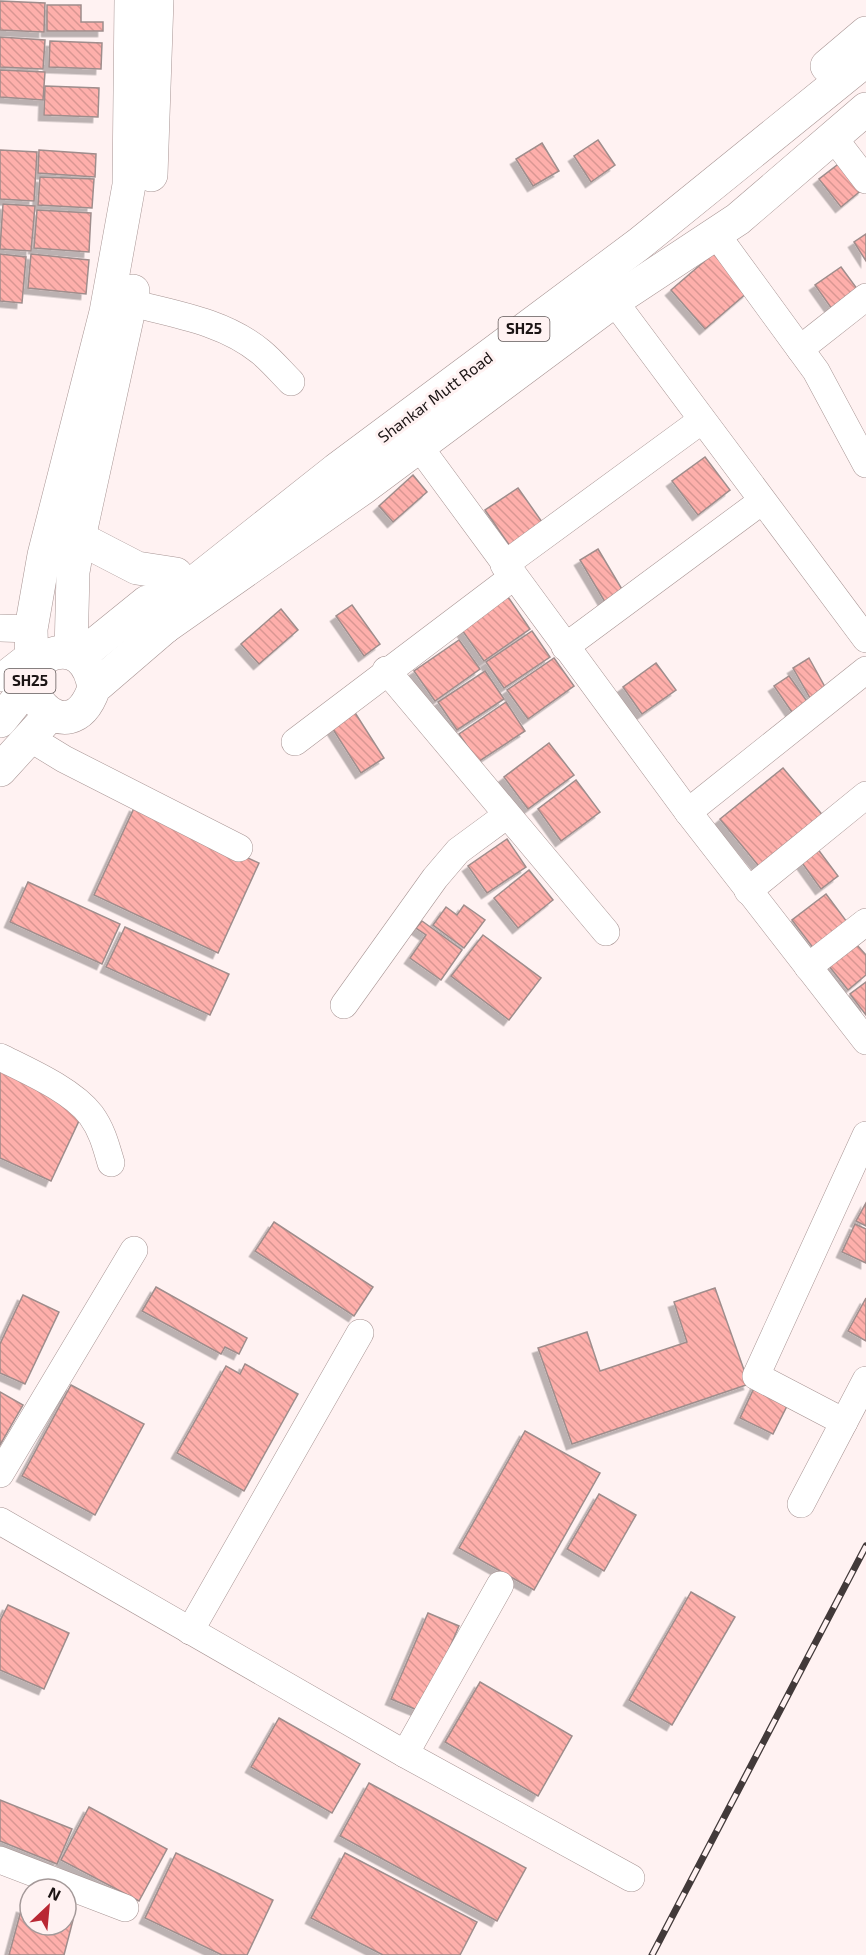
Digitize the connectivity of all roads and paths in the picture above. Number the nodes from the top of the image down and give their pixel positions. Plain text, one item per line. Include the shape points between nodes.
1 (131, 0) edge
2 (158, 0) edge
3 (866, 33) edge
4 (866, 60) edge
5 (866, 109) edge
6 (833, 137) junction
7 (866, 180) edge
8 (716, 234) junction
9 (614, 301) junction
10 (131, 303) junction
11 (863, 306) edge
12 (800, 349) junction
13 (291, 382) dead end
14 (702, 420) junction
15 (418, 446) junction
16 (866, 464) edge
17 (762, 501) junction
18 (79, 538) junction
19 (508, 571) junction
20 (168, 599) junction
21 (866, 639) edge
22 (565, 647) junction
23 (75, 655) junction
24 (21, 657) edge
25 (386, 670) junction
26 (866, 670) edge
27 (94, 688) junction
28 (0, 721) edge
29 (39, 726) junction
30 (295, 742) dead end
31 (0, 770) edge
32 (866, 795) edge
33 (688, 812) junction
34 (507, 814) junction
35 (239, 848) dead end
36 (748, 891) junction
37 (866, 922) edge
38 (606, 932) dead end
39 (808, 967) junction
40 (345, 1005) dead end
41 (866, 1041) edge
42 (0, 1057) edge
43 (866, 1135) edge
44 (111, 1163) dead end
45 (860, 1170) edge
46 (134, 1250) dead end
47 (360, 1333) dead end
48 (866, 1380) edge
49 (844, 1422) junction
50 (0, 1474) edge
51 (801, 1504) dead end
52 (0, 1521) edge
53 (500, 1585) dead end
54 (190, 1631) junction
55 (405, 1754) junction
56 (0, 1860) edge
57 (631, 1878) dead end
58 (125, 1908) dead end

1 - 24 main road via 129,185 106,312
2 - 10 main road, SH25 via 150,188
3 - 20 main road via 569,270 256,505
4 - 20 main road, Shankar Mutt Road / SH25 via 639,244
5 - 6 main road
6 - 7 street
6 - 8 main road
8 - 9 main road
8 - 12 street
9 - 14 street
9 - 15 main road
10 - 13 street via 188,316 226,331 260,351
10 - 18 main road, SH25
11 - 12 street
12 - 16 street
14 - 17 street
14 - 19 street
15 - 19 street
15 - 20 main road via 363,488
17 - 21 street
17 - 22 street
18 - 20 main road via 136,568
18 - 23 main road, SH25 via 73,572
19 - 22 street
19 - 25 street
20 - 23 main road, Shankar Mutt Road / SH25
20 - 27 main road, Shankar Mutt Road / SH25
22 - 33 street
23 - 24 main road, Shankar Mutt Road / SH25 via 56,652 42,658
23 - 27 main road via 91,671
24 - 28 main road, Shankar Mutt Road
24 - 29 main road, SH25
25 - 30 street
25 - 34 street
26 - 33 street
27 - 29 main road, Shankar Mutt Road / SH25 via 89,702 78,712
29 - 31 main road
29 - 35 street via 64,759
32 - 36 street
33 - 36 street
34 - 38 street
34 - 40 street via 458,851 435,878
36 - 39 street
37 - 39 street
39 - 41 street
42 - 44 street via 51,1082 90,1114 104,1137
43 - 45 street
45 - 49 street via 756,1376
46 - 50 street
47 - 54 street
48 - 49 street
49 - 51 street
52 - 54 street
53 - 55 street
54 - 55 street
55 - 57 street
56 - 58 street

